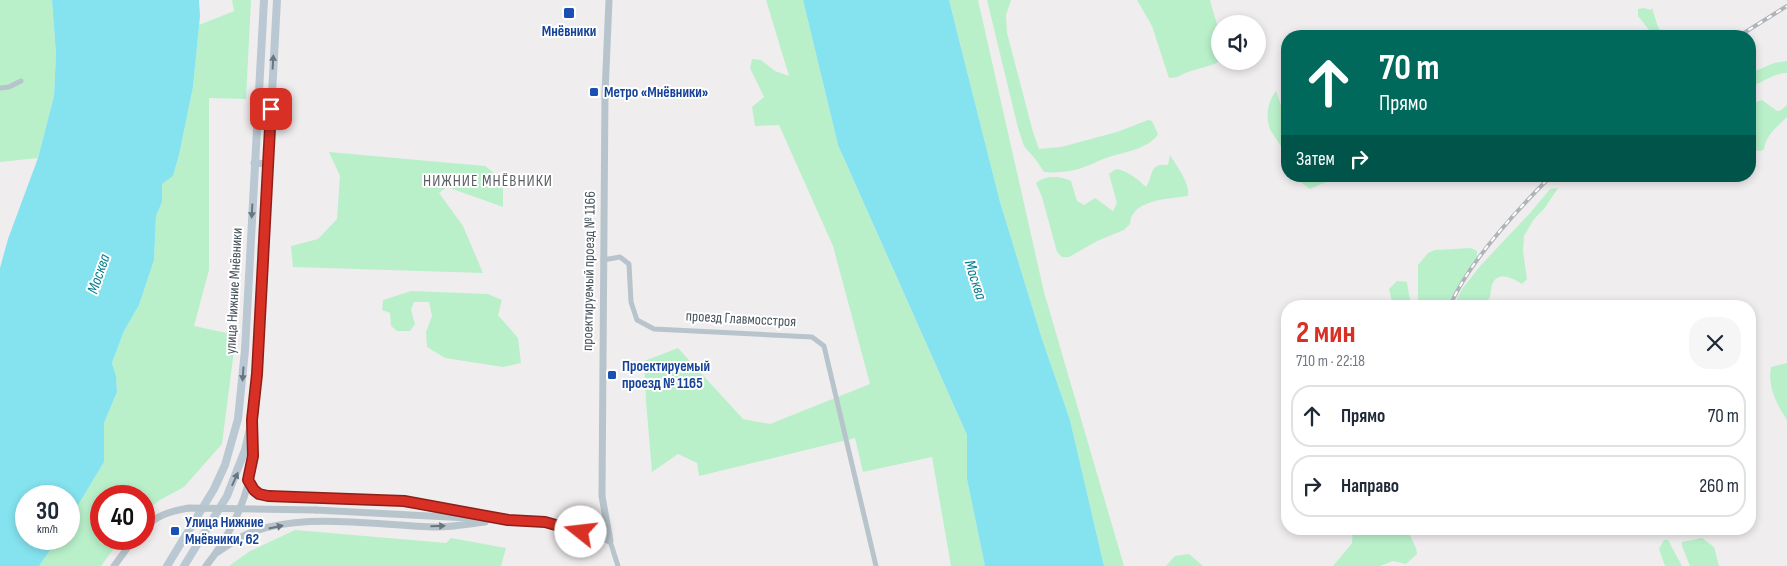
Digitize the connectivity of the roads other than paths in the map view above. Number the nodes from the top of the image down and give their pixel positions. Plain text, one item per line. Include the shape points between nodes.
1 (264, 0) edge
2 (276, 0) edge
3 (609, 0) edge
4 (21, 81) dead end
5 (0, 88) edge
6 (254, 163) junction
7 (268, 164) junction
8 (603, 260) junction
9 (252, 420) junction
10 (248, 480) junction
11 (155, 518) edge
12 (508, 520) junction
13 (610, 541) junction
14 (126, 550) edge
15 (216, 553) junction
16 (114, 566) edge
17 (167, 566) edge
18 (184, 566) edge
19 (206, 566) edge
20 (618, 566) edge
21 (876, 566) edge

1 - 6 main road, улица Нижние Мнёвники
7 -> 2 main road, улица Нижние Мнёвники
3 - 8 street, проектируемый проезд № 1166
4 - 5 street
6 - 7 street
6 -> 17 main road, улица Нижние Мнёвники via 245,350 234,440 214,489
7 - 9 main road, улица Нижние Мнёвники
8 - 13 street, проектируемый проезд № 1166 via 602,496
8 - 21 street, проезд Главмосстроя via 620,256 629,264 631,302 637,320 654,329 812,337 824,346
9 - 10 street via 253,456
18 -> 9 main road, улица Нижние Мнёвники via 227,496 245,450
10 - 12 street via 259,494 268,496 404,501
10 - 15 street via 235,520
11 - 12 street, bridge via 170,511 189,508 316,510
12 - 13 street via 545,522
15 -> 12 street via 240,538 297,522 437,527
13 - 20 street
14 - 16 street
15 - 19 street

